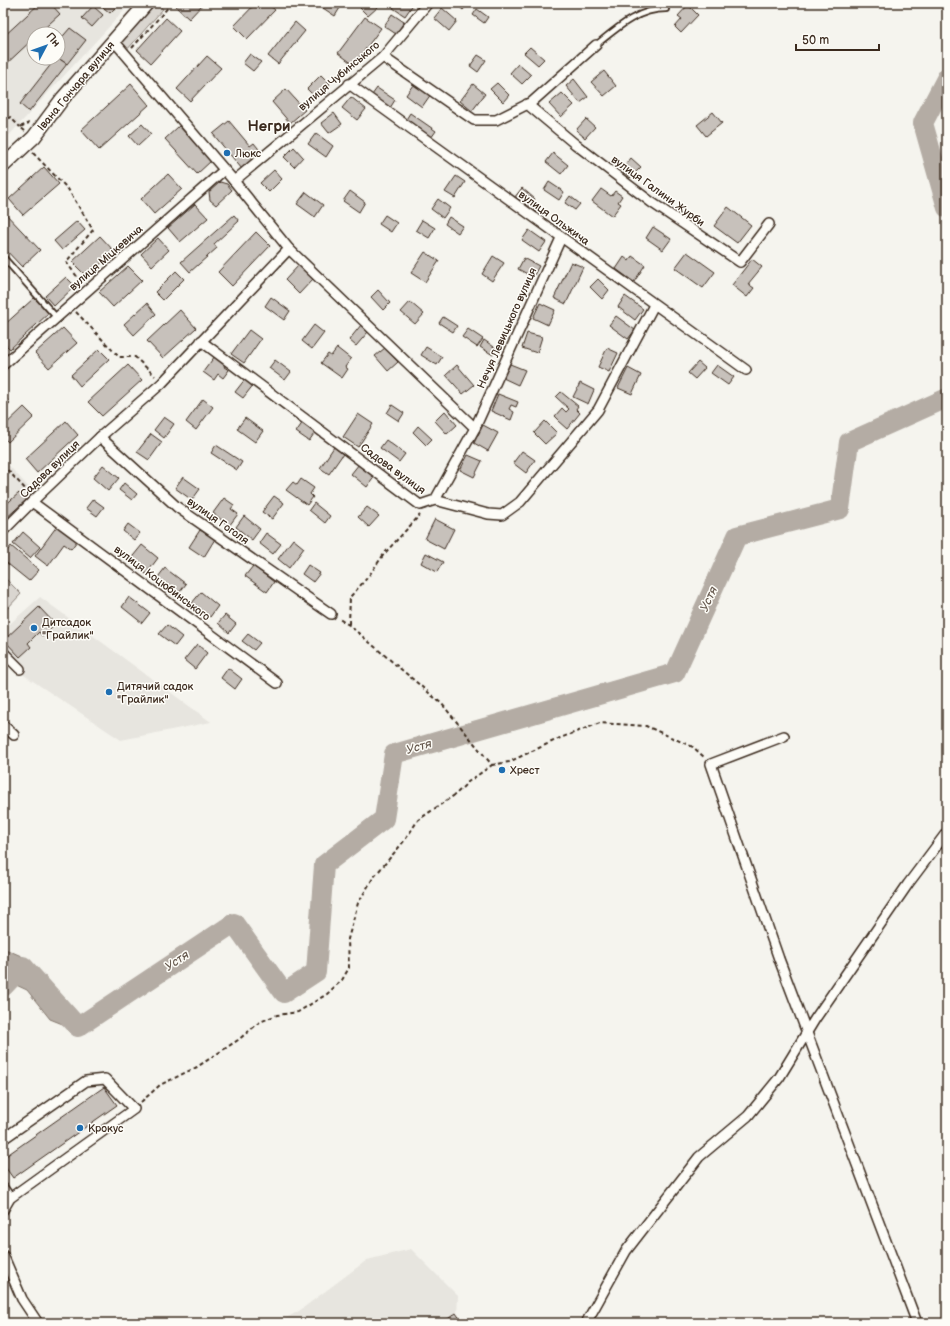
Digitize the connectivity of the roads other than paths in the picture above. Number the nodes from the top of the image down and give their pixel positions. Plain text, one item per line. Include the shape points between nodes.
1 (147, 3) edge
2 (428, 3) edge
3 (666, 9) dead end
4 (114, 41) junction
5 (596, 45) joint
6 (383, 57) junction
7 (349, 84) junction
8 (527, 104) junction
9 (3, 166) edge
10 (224, 170) junction
11 (234, 181) junction
12 (769, 224) dead end
13 (561, 238) junction
14 (289, 249) junction
15 (3, 257) edge
16 (654, 306) junction
17 (57, 318) junction
18 (201, 342) junction
19 (3, 365) edge
20 (746, 370) dead end
21 (475, 428) junction
22 (100, 437) junction
23 (34, 500) junction
24 (435, 500) junction
25 (3, 531) edge
26 (331, 614) road end
27 (3, 652) edge
28 (20, 669) dead end
29 (277, 683) dead end
30 (3, 725) edge
31 (14, 736) dead end
32 (784, 736) dead end
33 (947, 832) edge
34 (806, 1032) junction
35 (3, 1139) edge
36 (3, 1188) edge
37 (10, 1198) junction
38 (3, 1210) edge
39 (3, 1255) edge
40 (38, 1323) edge
41 (586, 1323) edge
42 (917, 1323) edge

1 - 4 street, Івана Гончара вулиця
2 - 6 street, вулиця Чубинського
3 - 5 lane via 654,9 627,20
4 - 9 street, Івана Гончара вулиця via 63,98 34,137
4 - 10 street
5 - 8 street
6 - 7 street, вулиця Чубинського
6 - 8 street via 474,120 496,120
7 - 11 street, вулиця Чубинського
7 - 13 street, вулиця Ольжича
8 - 12 street, вулиця Галини Журби via 651,202 740,262
10 - 11 street
10 - 17 street, вулиця Міцкевича
11 - 14 street
13 - 16 street, вулиця Ольжича
13 - 21 street, Нечуя Левицького вулиця
14 - 18 street, Садова вулиця
14 - 21 street
15 - 17 lane
16 - 20 street, вулиця Ольжича
16 - 24 street via 598,410 520,502 502,515 488,514
17 - 19 street, вулиця Міцкевича
18 - 22 street, Садова вулиця via 162,383
18 - 24 street, Садова вулиця via 420,505
21 - 24 street, Садова вулиця
22 - 23 street, Садова вулиця
22 - 26 street, вулиця Гоголя via 177,507
23 - 25 street, Садова вулиця
23 - 29 street, вулиця Коцюбинського
27 - 28 street
30 - 31 street
32 - 34 street via 711,764
33 - 34 street
34 - 41 street via 779,1078 748,1116 699,1157 626,1251
34 - 42 street
35 - 37 street via 86,1081 105,1079 134,1109
36 - 37 street
37 - 38 street
39 - 40 street via 22,1299

